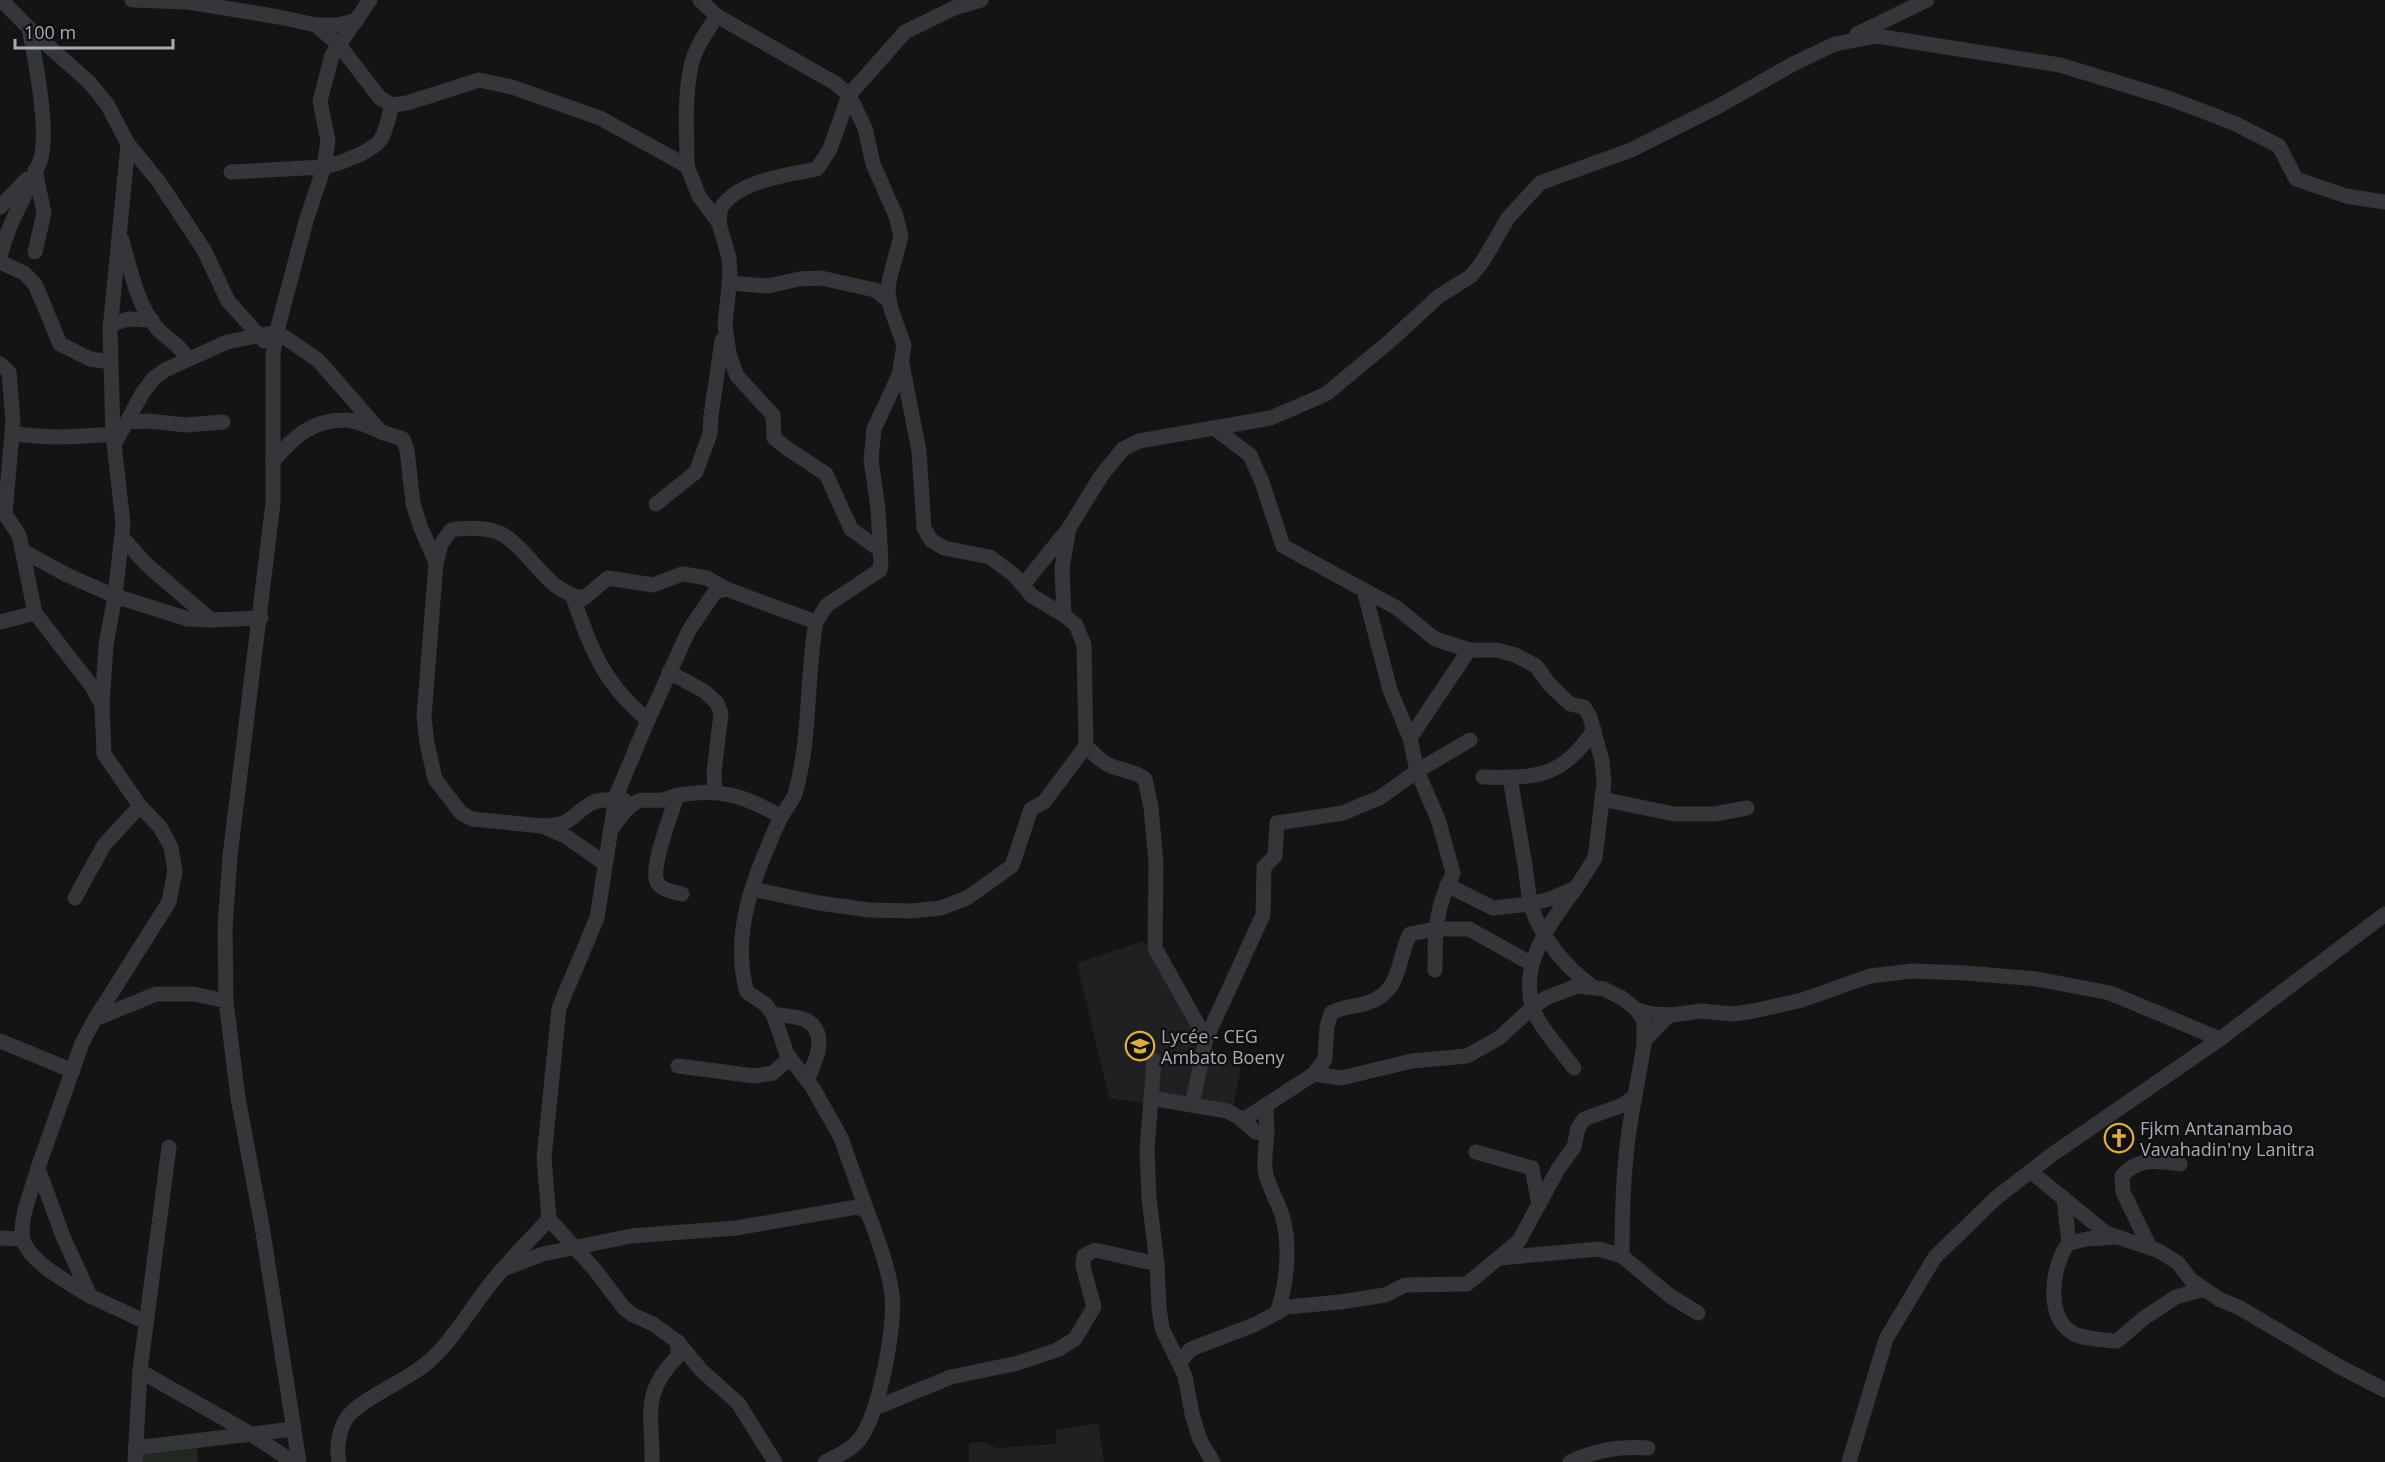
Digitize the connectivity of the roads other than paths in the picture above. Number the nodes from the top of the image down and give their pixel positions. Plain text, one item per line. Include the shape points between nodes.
1 (1, 0) edge
2 (132, 0) edge
3 (237, 0) edge
4 (370, 0) edge
5 (700, 0) edge
6 (981, 0) edge
7 (1927, 0) edge
8 (213, 6) junction
9 (717, 16) junction
10 (357, 20) junction
11 (316, 25) junction
12 (29, 28) junction
13 (1835, 44) junction
14 (339, 45) junction
15 (849, 95) junction
16 (392, 105) junction
17 (128, 144) junction
18 (687, 166) junction
19 (324, 167) junction
20 (35, 170) junction
21 (231, 172) dead end
22 (2385, 202) edge
23 (0, 207) edge
24 (719, 223) junction
25 (120, 231) junction
26 (35, 252) dead end
27 (0, 260) edge
28 (729, 283) junction
29 (889, 301) junction
30 (152, 321) junction
31 (110, 325) junction
32 (725, 325) junction
33 (277, 332) junction
34 (258, 335) junction
35 (273, 353) junction
36 (188, 359) junction
37 (902, 361) junction
38 (110, 362) junction
39 (0, 364) edge
40 (128, 422) junction
41 (224, 422) dead end
42 (1214, 428) junction
43 (381, 432) junction
44 (12, 433) junction
45 (113, 439) junction
46 (273, 461) junction
47 (656, 504) dead end
48 (2, 513) edge
49 (420, 526) junction
50 (1069, 528) junction
51 (451, 530) junction
52 (122, 537) junction
53 (880, 549) junction
54 (23, 551) junction
55 (436, 563) junction
56 (1023, 585) junction
57 (726, 589) junction
58 (1364, 590) junction
59 (115, 596) junction
60 (573, 597) junction
61 (35, 613) junction
62 (1064, 615) junction
63 (261, 618) junction
64 (211, 620) junction
65 (0, 622) edge
66 (816, 622) junction
67 (1469, 650) junction
68 (669, 672) junction
69 (102, 705) junction
70 (648, 720) junction
71 (1594, 730) junction
72 (1410, 738) junction
73 (1470, 740) dead end
74 (1086, 746) junction
75 (1416, 771) junction
76 (1483, 777) dead end
77 (1510, 778) junction
78 (715, 792) junction
79 (677, 795) junction
80 (1602, 799) junction
81 (615, 800) junction
82 (639, 801) junction
83 (140, 806) junction
84 (1747, 808) dead end
85 (780, 817) junction
86 (542, 826) junction
87 (609, 834) junction
88 (604, 863) junction
89 (1447, 885) junction
90 (1576, 888) junction
91 (752, 889) junction
92 (682, 894) dead end
93 (75, 898) dead end
94 (1530, 904) junction
95 (2385, 914) edge
96 (1435, 929) junction
97 (1544, 932) junction
98 (1533, 964) junction
99 (1435, 970) dead end
100 (1596, 988) junction
101 (226, 1001) junction
102 (1533, 1007) junction
103 (1637, 1010) junction
104 (773, 1014) junction
105 (1672, 1015) junction
106 (95, 1019) junction
107 (1206, 1039) junction
108 (2220, 1039) junction
109 (0, 1041) edge
110 (1644, 1041) junction
111 (790, 1058) junction
112 (1154, 1061) dead end
113 (678, 1066) dead end
114 (1574, 1068) dead end
115 (73, 1071) junction
116 (1314, 1074) junction
117 (807, 1080) junction
118 (1635, 1096) junction
119 (1151, 1098) junction
120 (1192, 1105) junction
121 (1266, 1107) junction
122 (1240, 1118) junction
123 (1267, 1133) junction
124 (169, 1147) dead end
125 (1476, 1152) dead end
126 (2180, 1164) dead end
127 (39, 1168) junction
128 (2030, 1171) junction
129 (2064, 1198) junction
130 (1539, 1205) junction
131 (867, 1211) junction
132 (549, 1219) junction
133 (2117, 1236) junction
134 (0, 1238) edge
135 (23, 1239) junction
136 (2069, 1243) junction
137 (573, 1248) junction
138 (2150, 1248) junction
139 (1622, 1256) junction
140 (1500, 1258) junction
141 (1157, 1264) junction
142 (503, 1269) junction
143 (2204, 1289) junction
144 (90, 1296) junction
145 (1277, 1313) junction
146 (1698, 1313) dead end
147 (146, 1322) junction
148 (678, 1342) junction
149 (1179, 1363) junction
150 (140, 1371) junction
151 (2385, 1390) edge
152 (875, 1408) junction
153 (293, 1429) junction
154 (251, 1434) junction
155 (1648, 1448) dead end
156 (135, 1455) edge
157 (293, 1462) edge
158 (299, 1462) edge
159 (339, 1462) edge
160 (652, 1462) edge
161 (775, 1462) edge
162 (825, 1462) edge
163 (1214, 1462) edge
164 (1570, 1462) edge
165 (1849, 1462) edge

1 - 12 street
2 - 8 street
3 - 8 street
4 - 10 street
5 - 9 street
6 - 15 street via 954,8 905,32
7 - 13 street
8 - 11 street
9 - 15 street via 835,83
9 - 18 street via 691,65
10 - 11 street
10 - 14 street
11 - 14 street
12 - 17 street via 89,82
12 - 20 street via 42,139
13 - 22 street via 1876,36 2060,65 2234,123 2279,146 2296,179 2346,196
13 - 42 street via 1632,150 1540,183 1508,218 1471,276 1439,296 1326,394 1271,418
14 - 16 street via 380,98
14 - 19 street via 332,55 320,101 328,141
15 - 24 street via 830,149 817,169 735,192 721,206
15 - 29 street via 865,128 873,164 901,236 889,281
16 - 18 street via 478,80 512,87 600,118
16 - 19 street via 382,140
17 - 25 street
17 - 34 street via 159,182 204,250 228,301
18 - 24 street via 699,195
19 - 21 street
19 - 33 street
20 - 23 street
20 - 26 street via 44,213
20 - 27 street via 3,240
24 - 28 street via 729,258
25 - 30 street via 130,271
25 - 31 street
27 - 38 street via 35,284 60,344 90,359
28 - 29 street via 768,286 821,278 875,290
28 - 32 street
29 - 37 street via 904,345
30 - 31 street via 128,319
30 - 36 street via 180,345
31 - 38 street
32 - 47 street via 710,434 696,472
32 - 53 street via 737,376 773,415 774,438 826,474 851,529
33 - 34 street
33 - 35 street
33 - 43 street via 318,360
34 - 35 street
34 - 36 street via 227,342
35 - 46 street
36 - 40 street via 154,378
37 - 53 street via 874,429 871,460
37 - 56 street via 919,451 924,528 931,540 944,548 990,558
38 - 45 street
39 - 44 street via 9,372
40 - 41 street
40 - 45 street
42 - 50 street via 1139,441 1123,449
42 - 58 street via 1250,455 1283,546
43 - 46 street via 344,420 321,424 293,438
43 - 49 street via 403,439
44 - 45 street via 37,438
44 - 48 street
45 - 52 street
46 - 63 street via 273,502
48 - 54 street via 20,535
49 - 51 street via 435,531
49 - 55 street
50 - 56 street
50 - 62 street via 1062,568
51 - 55 street via 441,544
51 - 60 street via 480,529 504,535 540,573
52 - 59 street
52 - 64 street via 146,564
53 - 66 street via 879,570 827,605
54 - 59 street
54 - 61 street
55 - 86 street via 424,717 435,779 460,813 472,819
56 - 62 street via 1032,596
57 - 60 street via 707,578 682,574 653,585 608,578 584,598
57 - 66 street
57 - 68 street via 715,592 689,630
58 - 67 street via 1397,608 1435,639
58 - 72 street via 1390,690
59 - 64 street via 188,619
59 - 69 street via 106,645
60 - 70 street via 608,679
61 - 65 street
61 - 69 street via 92,685
62 - 74 street via 1076,625 1084,645
63 - 64 street
63 - 101 street via 230,856 225,928
66 - 85 street via 795,796
67 - 71 street via 1497,650 1536,666 1570,704 1584,707
67 - 72 street
68 - 70 street
68 - 78 street via 704,691 717,703 721,714 714,764
69 - 83 street via 104,754
70 - 81 street
71 - 77 street via 1567,762 1551,772
71 - 80 street via 1602,761
72 - 75 street
73 - 75 street
74 - 91 street via 1044,802 1031,809 1012,866 967,898 941,908 869,910
74 - 107 street via 1110,766 1135,772 1145,779 1156,863 1155,948
75 - 89 street via 1438,819 1453,873
75 - 107 street via 1381,797 1343,813 1277,823 1275,856 1264,867 1263,915
76 - 77 street
77 - 94 street
78 - 79 street
78 - 85 street via 762,805
79 - 82 street
79 - 92 street via 656,866 657,882 662,888
80 - 84 street via 1674,814 1714,814
80 - 90 street via 1595,858
81 - 82 street
81 - 86 street via 591,803 569,822
81 - 87 street
82 - 87 street via 627,809
83 - 93 street via 104,845
83 - 106 street via 160,827 171,847 176,871 169,902
85 - 91 street
86 - 88 street via 567,837
87 - 88 street
88 - 132 street via 597,918 559,1008 544,1158
89 - 94 street via 1493,908
89 - 96 street
90 - 94 street
90 - 97 street
91 - 104 street via 744,917 742,976 747,992
94 - 97 street
95 - 108 street
96 - 98 street via 1469,929
96 - 99 street
96 - 116 street via 1410,934 1393,986 1382,997 1331,1013 1325,1059
97 - 98 street
97 - 100 street via 1564,964
98 - 102 street
100 - 102 street via 1578,986
100 - 103 street
101 - 106 street via 194,994 156,994
101 - 153 street via 238,1098
102 - 114 street
102 - 116 street via 1499,1038 1467,1056 1412,1061 1341,1078
103 - 105 street
103 - 110 street via 1644,1021
104 - 111 street
104 - 117 street via 806,1020 814,1029 820,1052
105 - 108 street via 1754,1011 1802,1000 1870,976 1912,971 1966,973 2037,979 2110,993
105 - 110 street
106 - 115 street
107 - 120 street
108 - 128 street
109 - 115 street
110 - 118 street
111 - 113 street via 773,1073 754,1076
111 - 117 street
112 - 119 street
115 - 127 street
116 - 121 street
117 - 131 street via 841,1138
118 - 130 street via 1623,1106 1584,1119 1574,1147
118 - 139 street via 1622,1177
119 - 120 street
119 - 141 street via 1149,1198
120 - 122 street via 1227,1111
121 - 122 street
121 - 123 street
122 - 123 street via 1256,1132
123 - 145 street via 1265,1173 1282,1215 1285,1236 1283,1295
124 - 147 street
125 - 130 street via 1532,1168
126 - 138 street via 2144,1161 2122,1176 2123,1192
127 - 135 street via 26,1206
127 - 144 street via 62,1234
128 - 129 street
128 - 165 street via 1935,1257 1886,1339
129 - 133 street via 2106,1233
129 - 136 street
130 - 140 street via 1519,1241
131 - 137 street via 857,1208 735,1228 631,1236
131 - 152 street via 887,1273 893,1318
132 - 137 street
132 - 142 street
133 - 136 street
133 - 138 street
134 - 135 street
135 - 144 street via 34,1257
136 - 143 street via 2061,1252 2054,1275 2055,1304 2060,1319 2071,1332 2117,1341 2176,1298
137 - 142 street
137 - 148 street via 624,1308
138 - 143 street via 2178,1263
139 - 140 street via 1599,1250
139 - 146 street via 1670,1296
140 - 145 street via 1467,1284 1405,1286 1385,1295 1298,1305
141 - 149 street via 1162,1328
141 - 152 street via 1095,1250 1084,1256 1083,1266 1094,1307 1075,1340 1018,1363 951,1377
142 - 159 street via 426,1364 348,1415 341,1429
143 - 151 street
144 - 147 street
145 - 149 street via 1191,1349
147 - 150 street
148 - 160 street via 678,1356 656,1382 652,1399
148 - 161 street via 701,1370 738,1403
149 - 163 street via 1200,1440
150 - 154 street
150 - 156 street
152 - 162 street via 859,1440 846,1452
153 - 154 street
153 - 158 street
154 - 156 street
154 - 157 street
155 - 164 street via 1612,1448

